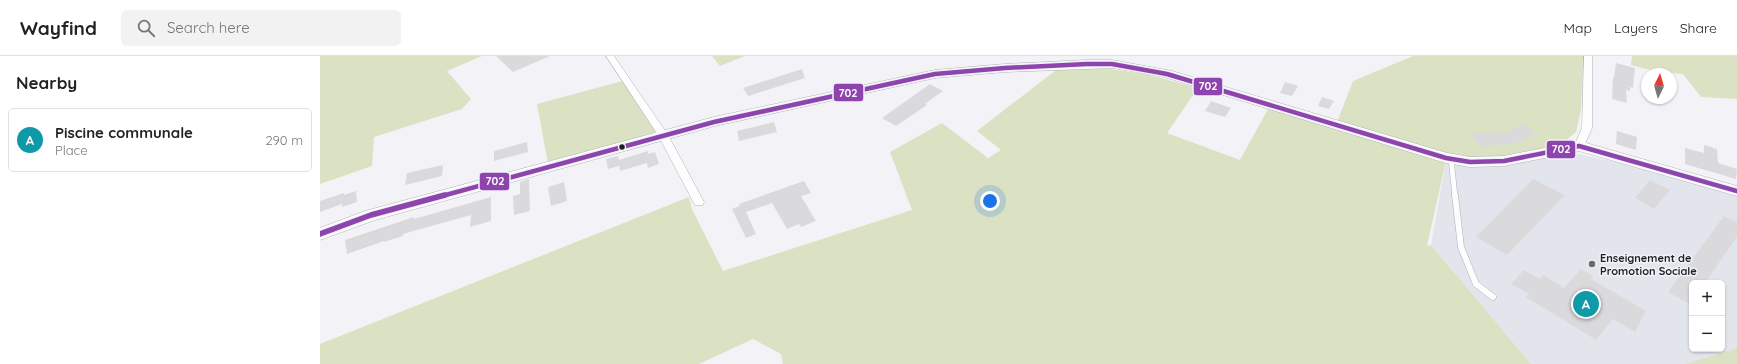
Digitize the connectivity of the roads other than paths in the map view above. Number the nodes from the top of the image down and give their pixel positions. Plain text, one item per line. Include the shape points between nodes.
1 (610, 56) edge
2 (1588, 56) edge
3 (664, 135) junction
4 (1579, 146) junction
5 (1451, 159) junction
6 (1737, 191) edge
7 (699, 202) dead end
8 (320, 234) edge
9 (1493, 297) dead end

1 - 3 street
2 - 4 street via 1587,128
3 - 5 street via 936,74 1112,64 1167,74
3 - 7 street
3 - 8 street via 372,215
4 - 5 street via 1504,161 1470,162
4 - 6 street
5 - 9 lane via 1461,247 1476,284

